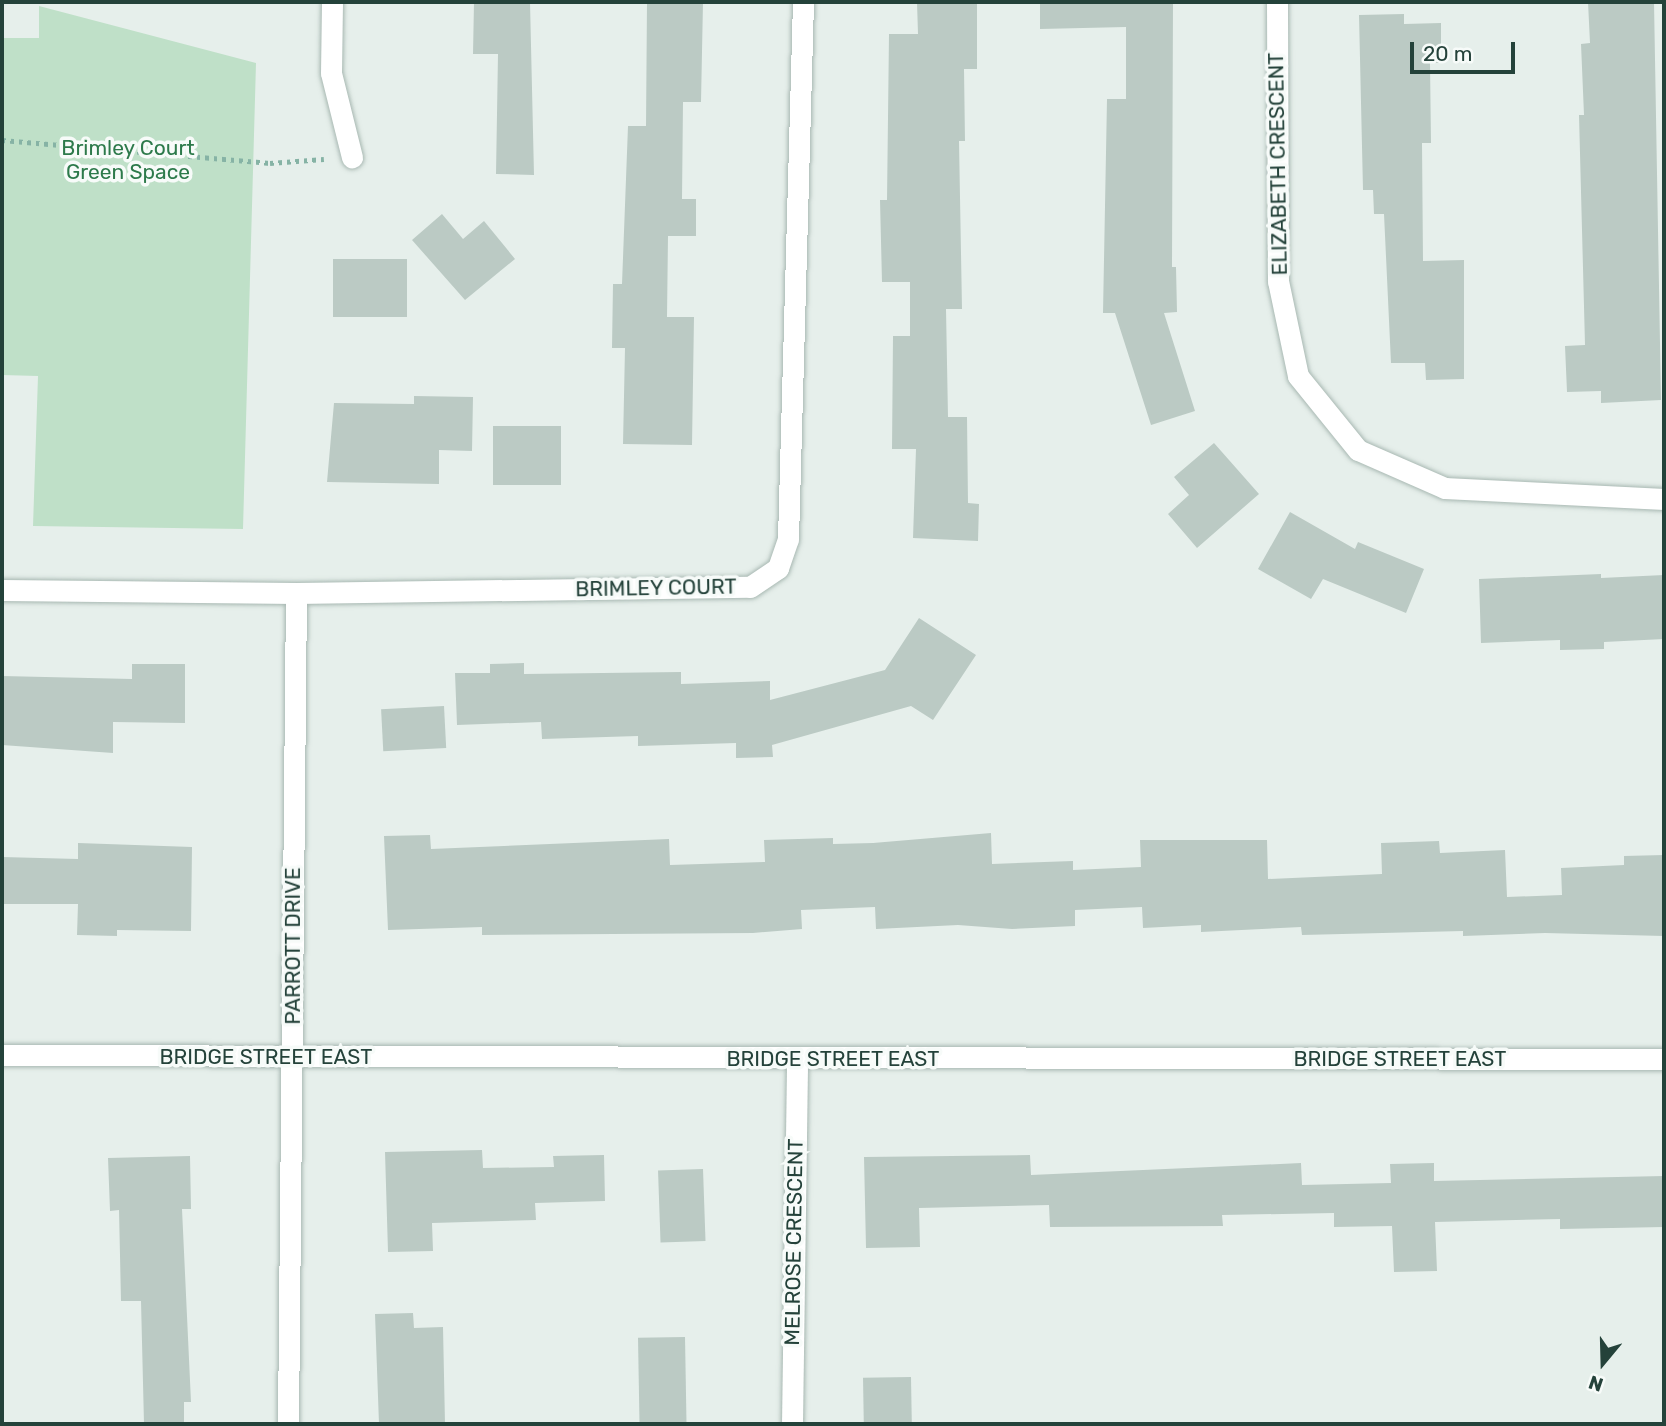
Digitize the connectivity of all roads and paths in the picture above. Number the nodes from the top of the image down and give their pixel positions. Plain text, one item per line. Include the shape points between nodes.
1 (332, 2) edge
2 (803, 2) edge
3 (1277, 2) edge
4 (2, 140) edge
5 (352, 157) joint
6 (1664, 499) edge
7 (2, 590) edge
8 (296, 593) junction
9 (2, 1055) edge
10 (293, 1058) junction
11 (797, 1059) junction
12 (1664, 1059) edge
13 (288, 1424) edge
14 (792, 1424) edge

1 - 5 street via 331,73
2 - 8 street, BRIMLEY COURT via 788,539 778,568 750,587
3 - 6 street, ELIZABETH CRESCENT via 1278,281 1298,376 1358,450 1445,488
4 - 5 path via 270,163
7 - 8 street, BRIMLEY COURT
8 - 10 street, PARROTT DRIVE
9 - 10 street, BRIDGE STREET EAST
10 - 11 street, BRIDGE STREET EAST
10 - 13 street, PARROTT DRIVE
11 - 12 street, BRIDGE STREET EAST
11 - 14 street, MELROSE CRESCENT

